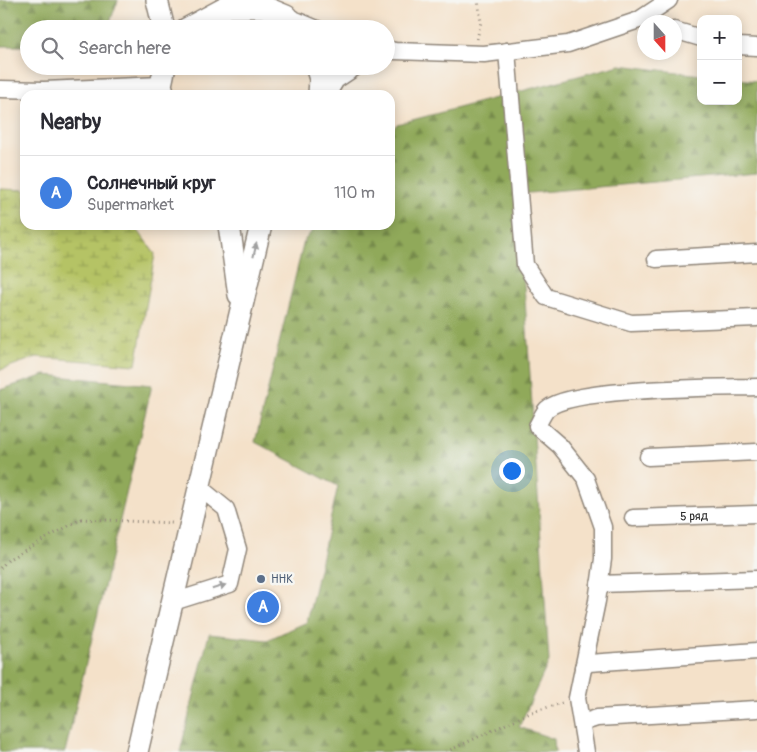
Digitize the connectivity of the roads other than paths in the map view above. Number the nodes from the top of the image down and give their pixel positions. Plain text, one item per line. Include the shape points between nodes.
1 (157, 0) edge
2 (669, 0) edge
3 (255, 3) edge
4 (650, 15) edge
5 (162, 20) edge
6 (203, 20) edge
7 (286, 20) edge
8 (637, 23) edge
9 (682, 32) edge
10 (697, 37) edge
11 (742, 46) edge
12 (757, 47) edge
13 (507, 51) junction
14 (395, 52) edge
15 (319, 75) edge
16 (344, 75) edge
17 (164, 82) edge
18 (0, 89) edge
19 (319, 90) edge
20 (330, 90) edge
21 (230, 230) edge
22 (260, 230) edge
23 (757, 253) edge
24 (656, 259) dead end
25 (241, 310) junction
26 (757, 318) edge
27 (757, 387) edge
28 (757, 452) edge
29 (648, 457) dead end
30 (199, 487) junction
31 (757, 514) edge
32 (633, 518) dead end
33 (757, 579) edge
34 (599, 584) junction
35 (172, 602) junction
36 (757, 651) edge
37 (582, 667) junction
38 (757, 709) edge
39 (582, 723) junction
40 (138, 752) edge
41 (586, 752) edge

1 - 5 main road
2 - 4 street
3 - 6 main road via 227,7
3 - 7 main road
8 - 13 street via 568,44
9 - 10 street
11 - 12 street
13 - 14 street
13 - 26 street via 525,265 546,297 631,323
15 - 19 main road
16 - 20 street
17 - 18 street via 44,90
21 - 25 main road
25 -> 22 main road
23 - 24 street
25 - 30 main road
27 - 34 street via 616,392 566,400 547,409 537,426 560,446 586,479 603,527
28 - 29 street
30 - 35 main road
35 -> 30 street via 230,584 238,549 226,509
31 - 32 street, 5 ряд
33 - 34 street
34 - 37 street
35 - 40 main road
36 - 37 street via 590,663
37 - 39 street via 577,698
38 - 39 street via 597,718
39 - 41 street

